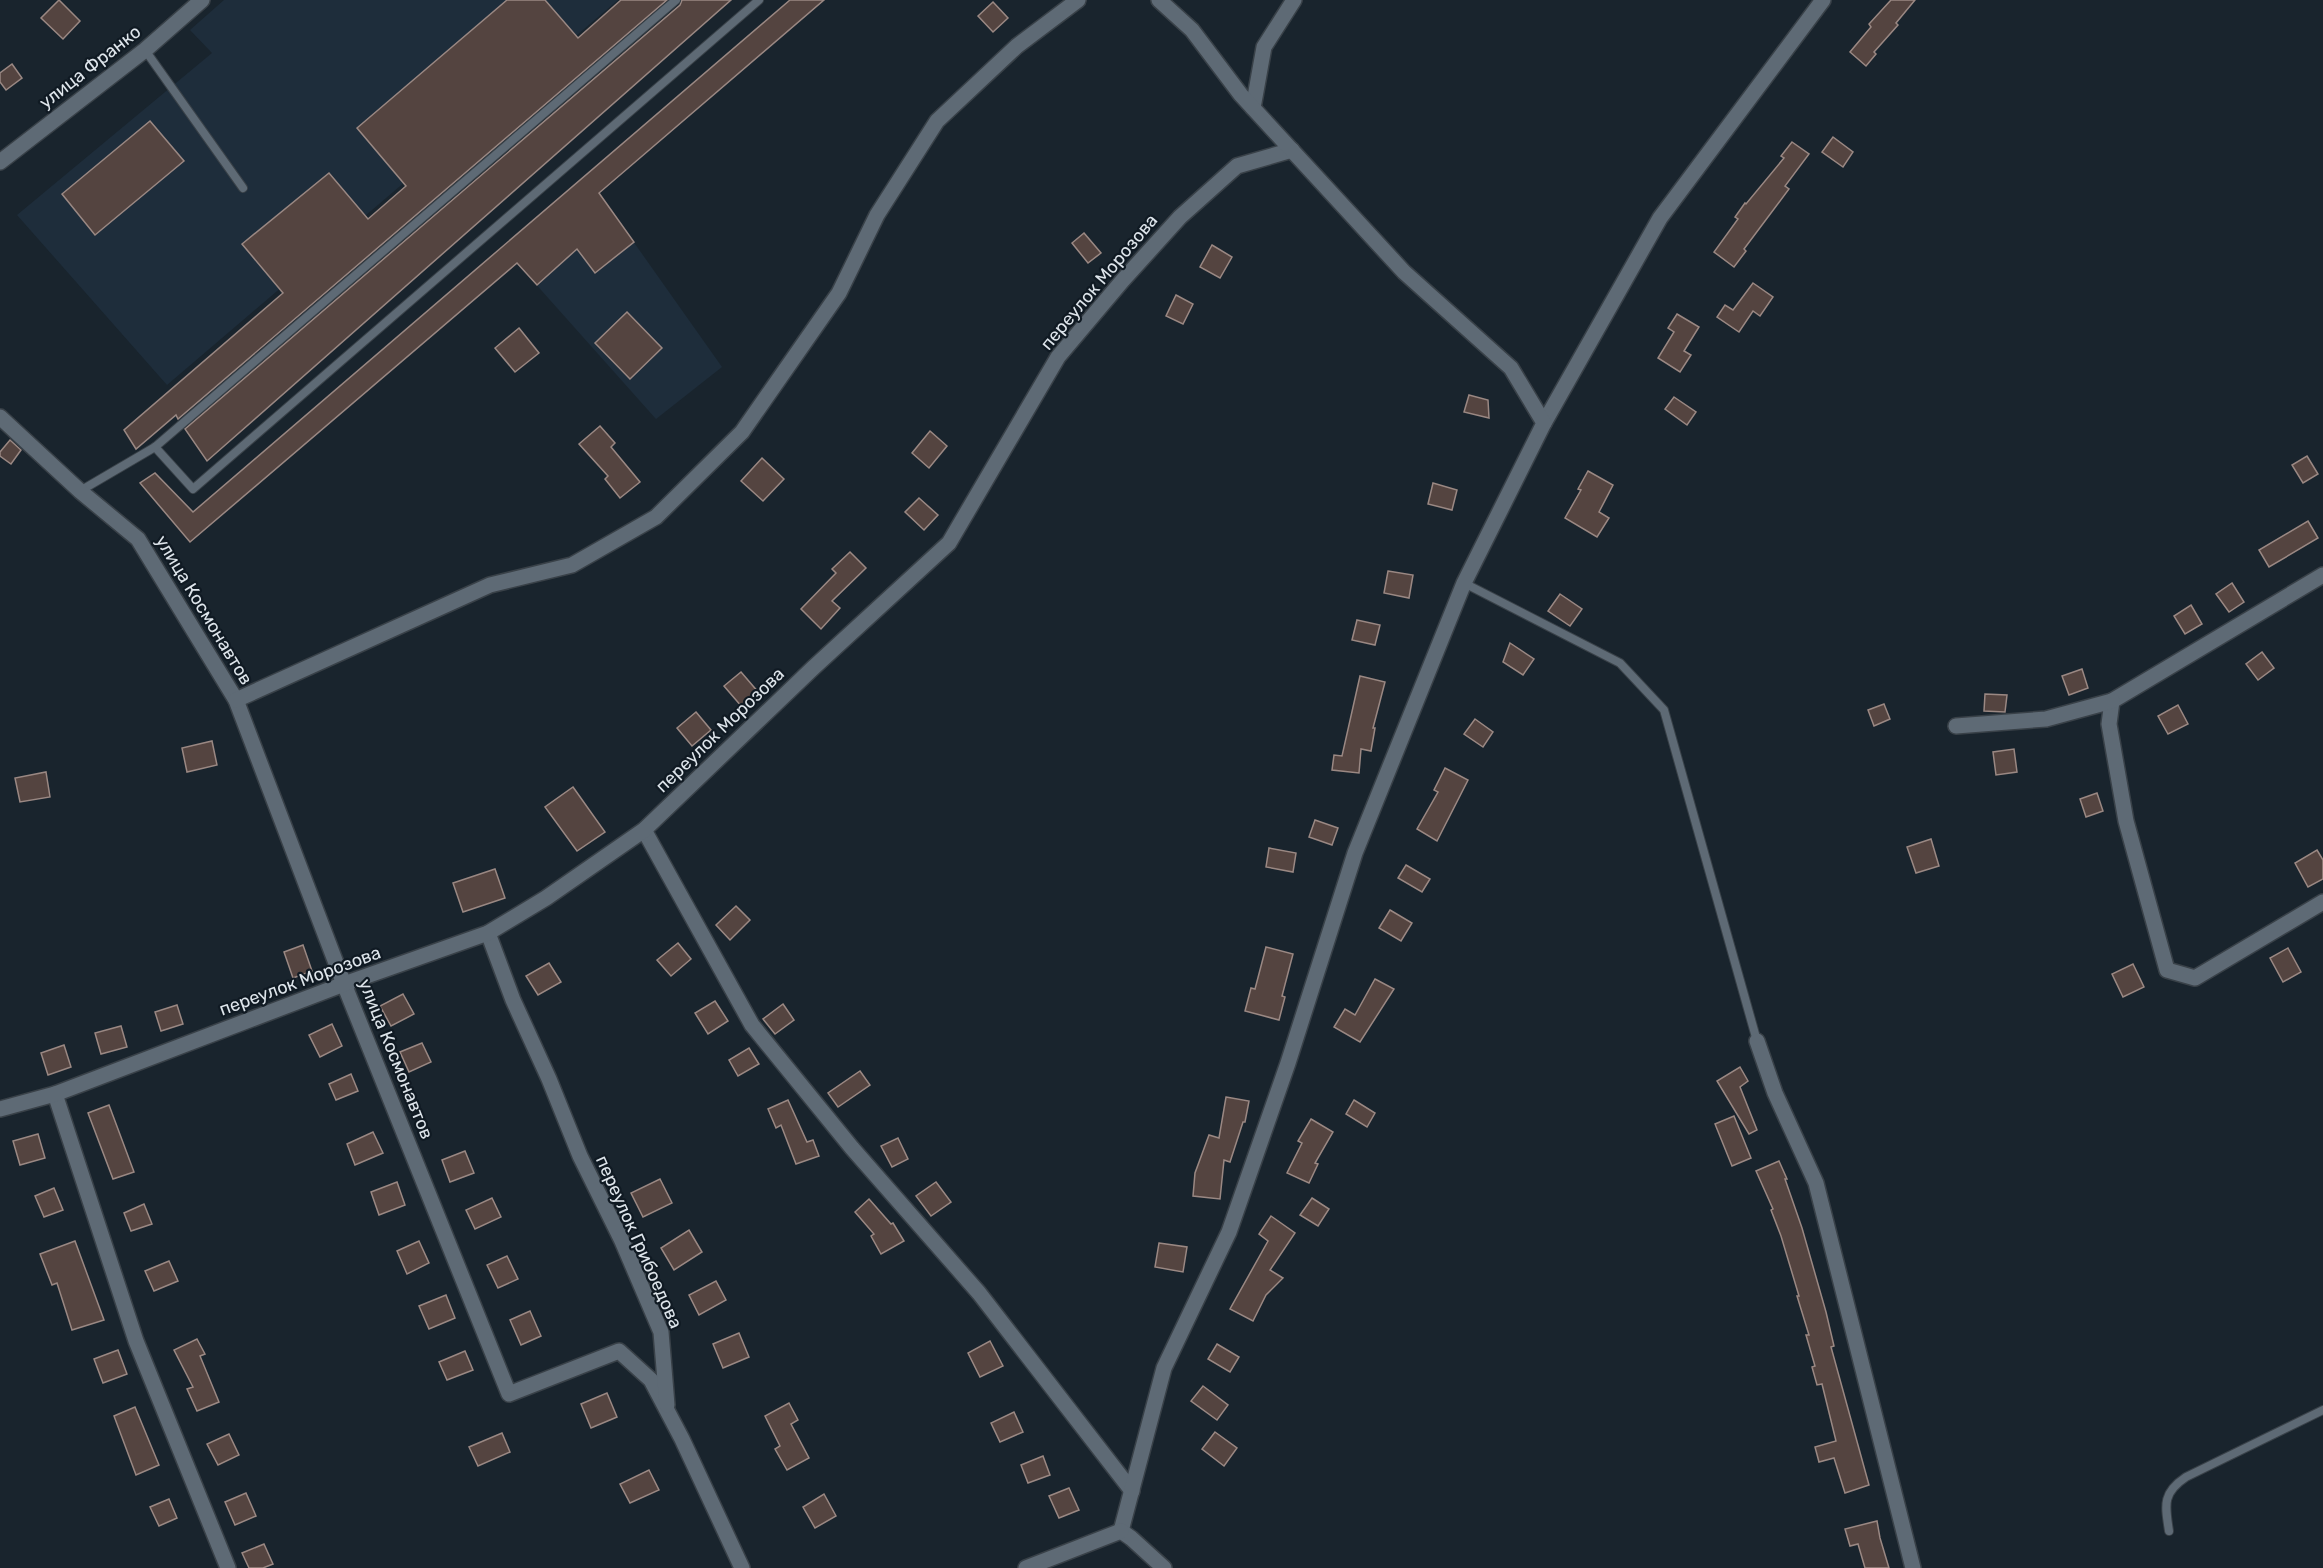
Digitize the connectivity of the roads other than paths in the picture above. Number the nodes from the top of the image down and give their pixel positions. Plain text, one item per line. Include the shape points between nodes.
1 (201, 0) edge
2 (676, 0) edge
3 (759, 0) edge
4 (1078, 0) edge
5 (1159, 0) edge
6 (1294, 0) edge
7 (1823, 0) edge
8 (145, 50) junction
9 (1253, 108) junction
10 (1292, 150) junction
11 (0, 162) edge
12 (243, 188) dead end
13 (0, 417) edge
14 (1544, 423) junction
15 (155, 447) junction
16 (80, 491) junction
17 (2323, 575) edge
18 (1464, 583) junction
19 (236, 700) junction
20 (2112, 701) junction
21 (1956, 726) dead end
22 (644, 830) junction
23 (2323, 902) edge
24 (488, 933) junction
25 (344, 984) junction
26 (1757, 1041) joint
27 (55, 1094) junction
28 (0, 1109) edge
29 (2323, 1410) edge
30 (667, 1411) junction
31 (1132, 1491) junction
32 (1120, 1531) junction
33 (2169, 1531) dead end
34 (228, 1568) edge
35 (742, 1568) edge
36 (1026, 1568) edge
37 (1164, 1568) edge
38 (1913, 1568) edge

1 - 8 street, улица Франко
2 - 15 lane
3 - 15 lane via 193,489
4 - 19 street via 1017,46 937,121 877,215 839,293 742,432 656,517 572,565 490,585
5 - 9 street via 1192,30
6 - 9 street via 1264,47
7 - 14 street via 1660,218
8 - 11 street, улица Франко
8 - 12 lane
9 - 10 street
10 - 14 street via 1404,272 1511,368
10 - 22 street, переулок Морозова via 1237,166 1180,217 1058,357 949,543
13 - 16 street, улица Космонавтов
14 - 18 street
15 - 16 lane
16 - 19 street, улица Космонавтов via 138,540
17 - 20 street
18 - 26 lane via 1620,663 1664,710
18 - 31 street via 1355,853 1229,1232 1164,1368
19 - 25 street, улица Космонавтов
20 - 21 street via 2046,718
20 - 23 street via 2109,724 2126,821 2167,970 2195,978
22 - 24 street, переулок Морозова
22 - 31 street via 752,1025 978,1293
24 - 25 street, переулок Морозова
24 - 30 street, переулок Грибоедова via 580,1156 661,1332
25 - 27 street, переулок Морозова
25 - 30 street, улица Космонавтов via 509,1394 619,1351 651,1380
26 - 38 street via 1775,1093 1816,1184
27 - 28 street, переулок Морозова
27 - 34 street via 136,1341
29 - 33 lane via 2174,1485 2165,1504
30 - 35 street, переулок Грибоедова
31 - 32 street
32 - 36 street
32 - 37 street

